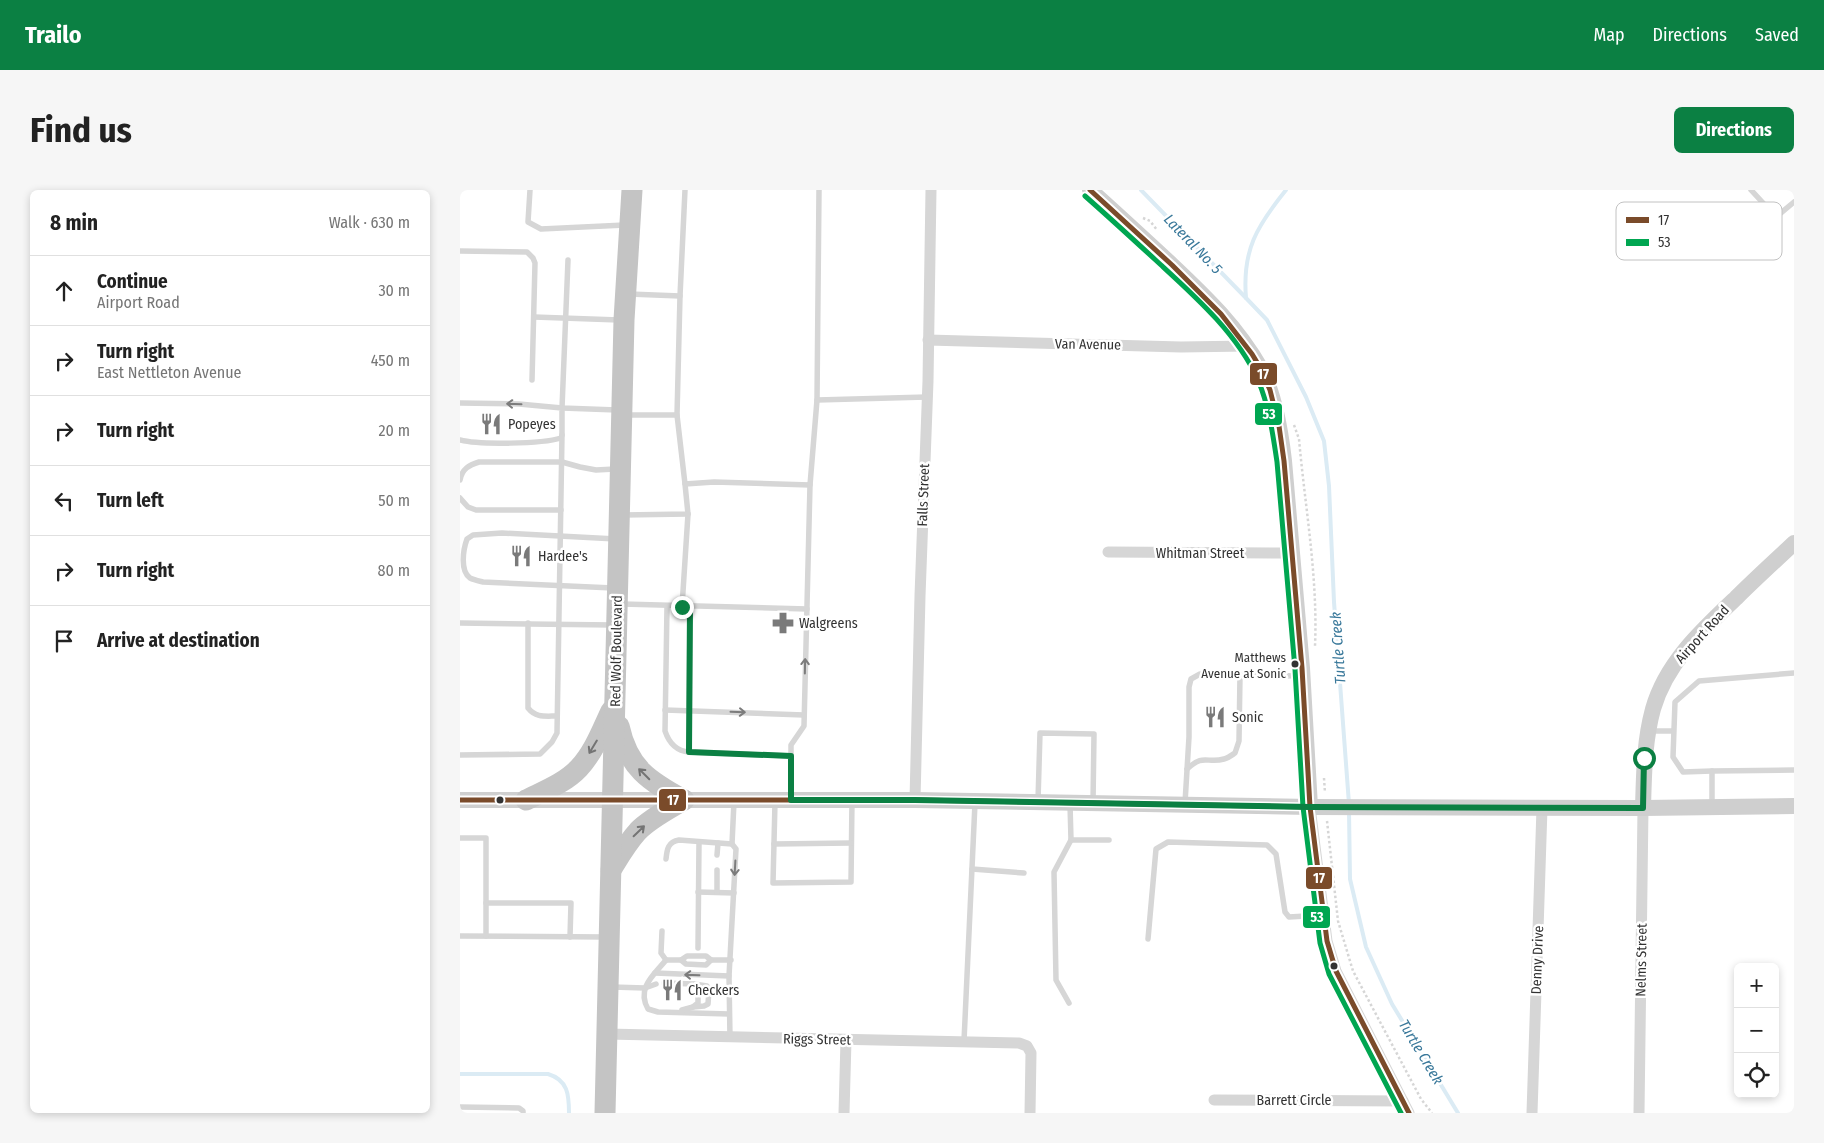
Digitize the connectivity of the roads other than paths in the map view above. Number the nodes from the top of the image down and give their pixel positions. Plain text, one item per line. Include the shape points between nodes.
1 (530, 190) edge
2 (632, 190) edge
3 (685, 190) edge
4 (819, 190) edge
5 (932, 190) edge
6 (1090, 190) edge
7 (1752, 190) edge
8 (1763, 202) edge
9 (1794, 202) edge
10 (1782, 212) edge
11 (629, 225) junction
12 (460, 251) edge
13 (568, 260) dead end
14 (625, 294) junction
15 (680, 296) junction
16 (534, 317) junction
17 (565, 319) junction
18 (624, 320) junction
19 (928, 340) junction
20 (1248, 346) junction
21 (532, 380) dead end
22 (927, 397) junction
23 (817, 400) junction
24 (460, 403) edge
25 (562, 408) junction
26 (622, 413) junction
27 (677, 416) junction
28 (562, 435) junction
29 (460, 440) edge
30 (562, 462) junction
31 (620, 469) junction
32 (460, 480) edge
33 (685, 484) junction
34 (810, 484) junction
35 (460, 498) edge
36 (561, 510) junction
37 (688, 514) junction
38 (618, 515) junction
39 (560, 536) junction
40 (618, 539) junction
41 (1794, 543) edge
42 (1108, 552) dead end
43 (1292, 553) junction
44 (559, 585) junction
45 (617, 596) junction
46 (667, 606) junction
47 (690, 606) junction
48 (682, 607) junction
49 (807, 609) junction
50 (460, 623) edge
51 (528, 623) junction
52 (559, 624) junction
53 (616, 625) junction
54 (1794, 673) edge
55 (1240, 675) junction
56 (1302, 676) junction
57 (614, 704) junction
58 (665, 710) junction
59 (689, 710) junction
60 (804, 715) junction
61 (557, 716) junction
62 (1648, 731) junction
63 (1673, 731) junction
64 (689, 752) junction
65 (460, 755) edge
66 (791, 756) junction
67 (1187, 769) junction
68 (1794, 770) edge
69 (1712, 771) junction
70 (460, 800) edge
71 (526, 800) junction
72 (612, 800) junction
73 (684, 800) junction
74 (734, 800) junction
75 (783, 800) junction
76 (852, 800) junction
77 (915, 800) junction
78 (976, 801) junction
79 (1038, 804) junction
80 (1070, 804) junction
81 (1093, 804) junction
82 (1185, 805) junction
83 (1794, 806) edge
84 (1310, 807) junction
85 (1712, 807) junction
86 (1542, 808) junction
87 (1643, 808) junction
88 (460, 838) edge
89 (1071, 840) junction
90 (1109, 840) dead end
91 (699, 842) junction
92 (718, 843) junction
93 (851, 843) junction
94 (732, 844) junction
95 (774, 844) junction
96 (717, 855) dead end
97 (666, 860) dead end
98 (972, 869) junction
99 (611, 870) junction
100 (717, 870) dead end
101 (1024, 873) dead end
102 (698, 892) junction
103 (717, 892) junction
104 (734, 893) junction
105 (486, 903) junction
106 (1323, 915) junction
107 (662, 931) dead end
108 (460, 936) edge
109 (486, 936) junction
110 (570, 937) junction
111 (609, 937) junction
112 (1148, 939) dead end
113 (698, 948) dead end
114 (666, 960) junction
115 (731, 960) junction
116 (655, 973) junction
117 (729, 976) junction
118 (664, 983) dead end
119 (656, 984) dead end
120 (694, 984) junction
121 (608, 987) junction
122 (645, 988) junction
123 (1069, 1002) dead end
124 (693, 1008) junction
125 (675, 1012) junction
126 (730, 1014) junction
127 (607, 1034) junction
128 (730, 1038) junction
129 (846, 1040) junction
130 (964, 1041) junction
131 (1214, 1100) dead end
132 (1403, 1101) junction
133 (460, 1107) edge
134 (523, 1113) edge
135 (605, 1113) edge
136 (844, 1113) edge
137 (1030, 1113) edge
138 (1409, 1113) edge
139 (1532, 1113) edge
140 (1639, 1113) edge

1 - 11 lane via 528,222 541,229
2 - 11 highway, Red Wolf Boulevard
3 - 15 lane
4 - 23 lane
5 - 19 street, Falls Street
6 - 20 main road via 1203,294
7 - 8 lane
9 - 10 lane
11 - 14 highway, Red Wolf Boulevard
12 - 16 lane via 527,252 534,263
13 - 17 lane
14 - 15 lane
14 - 18 highway, Red Wolf Boulevard
15 - 27 lane
16 - 17 lane
16 - 21 lane
17 - 18 lane
17 - 25 lane
18 - 26 highway, Red Wolf Boulevard
19 - 20 street, Van Avenue
19 - 22 street, Falls Street
20 - 43 main road via 1269,387 1279,429
22 - 23 lane
22 - 77 street, Falls Street
23 - 34 lane
25 -> 24 lane
25 - 26 lane
25 - 28 lane
26 - 27 lane
26 - 31 highway, Red Wolf Boulevard
27 - 33 lane
28 - 29 lane via 556,440 522,442 475,443
28 - 30 lane
30 - 31 lane via 596,470
30 - 32 lane via 479,462 469,465
30 - 36 lane
31 - 38 highway, Red Wolf Boulevard
33 - 34 lane
33 - 37 lane
34 - 49 lane
35 - 36 lane via 476,510
36 - 39 lane
37 - 38 lane
37 - 48 lane
38 - 40 highway, Red Wolf Boulevard
39 - 40 lane
39 - 44 lane
39 - 44 lane via 473,535 467,539 462,560 469,578 483,582
40 - 45 highway, Red Wolf Boulevard
41 - 62 main road, Airport Road via 1705,627 1677,660 1656,698
42 - 43 street, Whitman Street
43 - 56 main road
44 - 45 lane
44 - 52 lane
45 - 46 lane
45 - 53 highway, Red Wolf Boulevard
46 - 48 lane
46 - 58 lane
47 - 48 lane
47 - 49 lane
47 - 59 lane
60 -> 49 lane
50 - 51 lane
51 - 52 lane
51 - 61 lane via 528,708 538,716
52 - 53 lane
52 - 61 lane
53 - 57 highway, Red Wolf Boulevard
54 - 63 lane via 1699,681 1674,702
55 - 56 lane
55 - 67 lane via 1239,741 1235,753 1224,759 1195,762
55 - 67 lane via 1200,674 1191,679 1188,687
56 - 84 main road
57 -> 71 highway via 594,747 579,769 559,784
57 - 72 highway, Red Wolf Boulevard
73 -> 57 highway via 657,786 640,772 621,737
58 - 59 lane
58 - 64 lane via 668,740 680,752
59 -> 60 lane
59 - 64 lane
60 - 66 lane via 804,726 791,745
61 - 65 lane via 557,733 540,754
62 - 63 lane
62 - 87 main road, Airport Road
63 - 69 lane via 1673,757 1683,772
64 - 66 lane
66 - 75 lane
67 - 82 lane
68 - 69 lane
69 - 85 lane
70 - 71 main road
71 - 72 main road
72 - 73 main road
72 - 99 highway, Red Wolf Boulevard
73 - 74 main road
99 -> 73 highway via 639,830
74 - 75 main road
74 - 94 lane
75 - 76 main road
75 - 95 lane
76 - 77 main road
76 - 93 lane
77 - 78 main road
78 - 79 main road
78 - 98 lane
79 - 80 main road
79 - 81 lane via 1040,733 1094,734
80 - 81 main road
80 - 89 lane
81 - 82 main road
82 - 84 main road
83 - 85 main road
84 - 86 main road
84 - 106 street
85 - 87 main road
86 - 87 main road
86 - 139 street, Denny Drive
87 - 140 street, Nelms Street
88 - 105 lane via 486,838
89 - 90 lane
89 - 123 lane via 1054,872 1056,980
91 - 92 lane
91 - 97 lane via 673,841 667,848
91 - 102 lane
92 - 94 lane
92 - 96 lane
93 - 95 lane
93 - 95 lane via 851,882 773,883
94 -> 104 lane via 736,849
98 - 101 lane
98 - 130 lane
99 - 111 highway, Red Wolf Boulevard
100 - 103 lane
102 - 103 lane
102 - 113 lane
103 - 104 lane
104 - 115 lane
105 - 109 lane
105 - 110 lane via 571,903
106 - 112 lane via 1290,917 1285,912 1276,854 1267,845 1168,842 1156,849
106 - 132 street via 1336,971
107 - 114 lane via 661,953
108 - 109 lane
109 - 110 lane
110 - 111 lane
111 - 121 highway, Red Wolf Boulevard
114 - 115 lane via 706,965 711,960
114 - 116 lane
115 - 117 lane
117 -> 116 lane
116 - 122 lane
117 - 126 lane
118 - 120 lane
119 - 122 lane
120 - 124 lane via 698,989 698,1003
120 - 124 lane via 707,986 709,1001 704,1006
121 - 122 lane
121 - 127 highway, Red Wolf Boulevard
122 - 125 lane via 644,1003 648,1009
124 - 125 lane
125 - 126 lane
126 - 128 lane
127 - 128 street, Riggs Street
127 - 135 highway, Red Wolf Boulevard
128 - 129 street, Riggs Street
129 - 130 street, Riggs Street
129 - 136 street
130 - 137 street, Riggs Street via 1027,1046 1031,1054
131 - 132 street, Barrett Circle
132 - 138 street
133 - 134 lane via 519,1108

